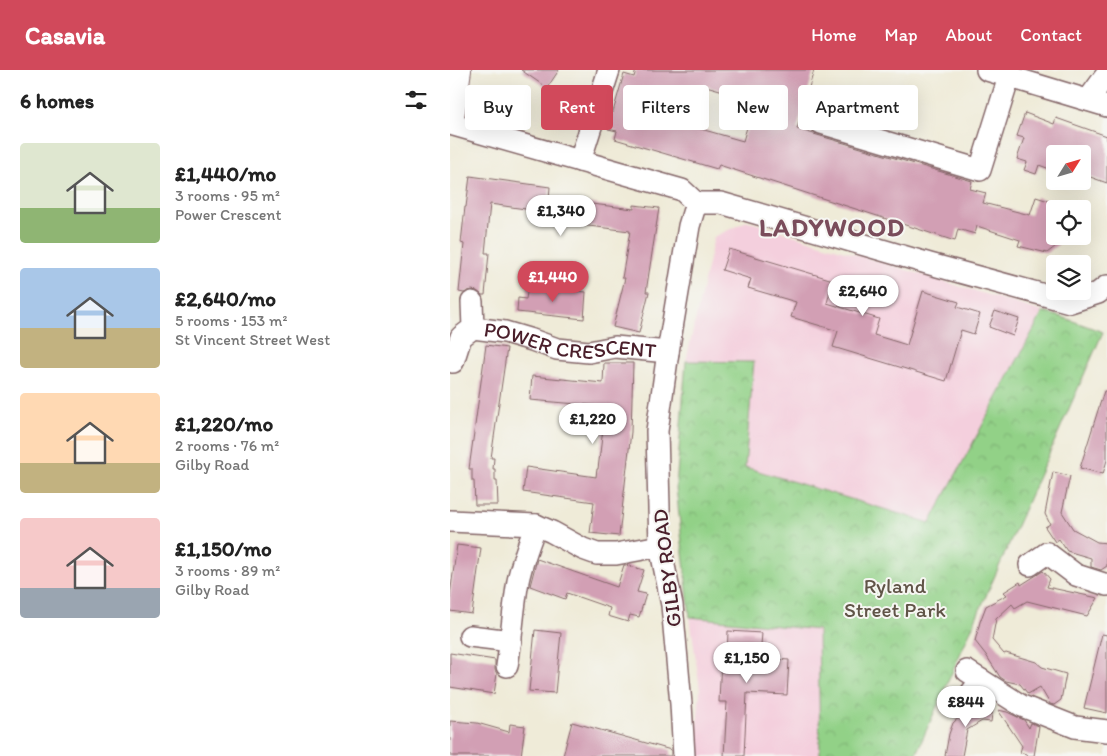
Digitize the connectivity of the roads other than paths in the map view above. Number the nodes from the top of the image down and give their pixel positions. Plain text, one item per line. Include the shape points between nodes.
1 (457, 70) edge
2 (610, 70) edge
3 (987, 70) edge
4 (1107, 74) edge
5 (1009, 77) junction
6 (1098, 103) edge
7 (450, 117) edge
8 (450, 124) edge
9 (845, 130) edge
10 (580, 161) junction
11 (696, 203) junction
12 (1104, 295) edge
13 (472, 302) dead end
14 (473, 328) junction
15 (668, 352) junction
16 (453, 362) dead end
17 (450, 521) edge
18 (536, 525) junction
19 (660, 546) junction
20 (1030, 565) dead end
21 (1107, 584) edge
22 (470, 636) dead end
23 (511, 641) junction
24 (507, 666) dead end
25 (965, 701) dead end
26 (1107, 732) edge
27 (684, 756) edge

1 - 7 highway
2 - 10 street
3 - 5 street
4 - 6 street
5 - 6 street
5 - 9 street via 980,170
8 - 10 street
10 - 11 street via 682,190
11 - 12 street via 721,204 1070,302
11 - 15 street, GILBY ROAD via 689,226
13 - 14 street, POWER CRESCENT
14 - 15 street, POWER CRESCENT via 505,332 557,349 589,352 615,347
14 - 16 street, POWER CRESCENT via 461,337
15 - 19 street, GILBY ROAD via 657,431
17 - 18 street
18 - 19 street via 597,554
18 - 23 street via 521,567
19 - 27 street, GILBY ROAD via 672,605
20 - 21 street via 1044,545 1076,575
22 - 23 street
23 - 24 street
25 - 26 street via 974,675 1022,706 1075,727

